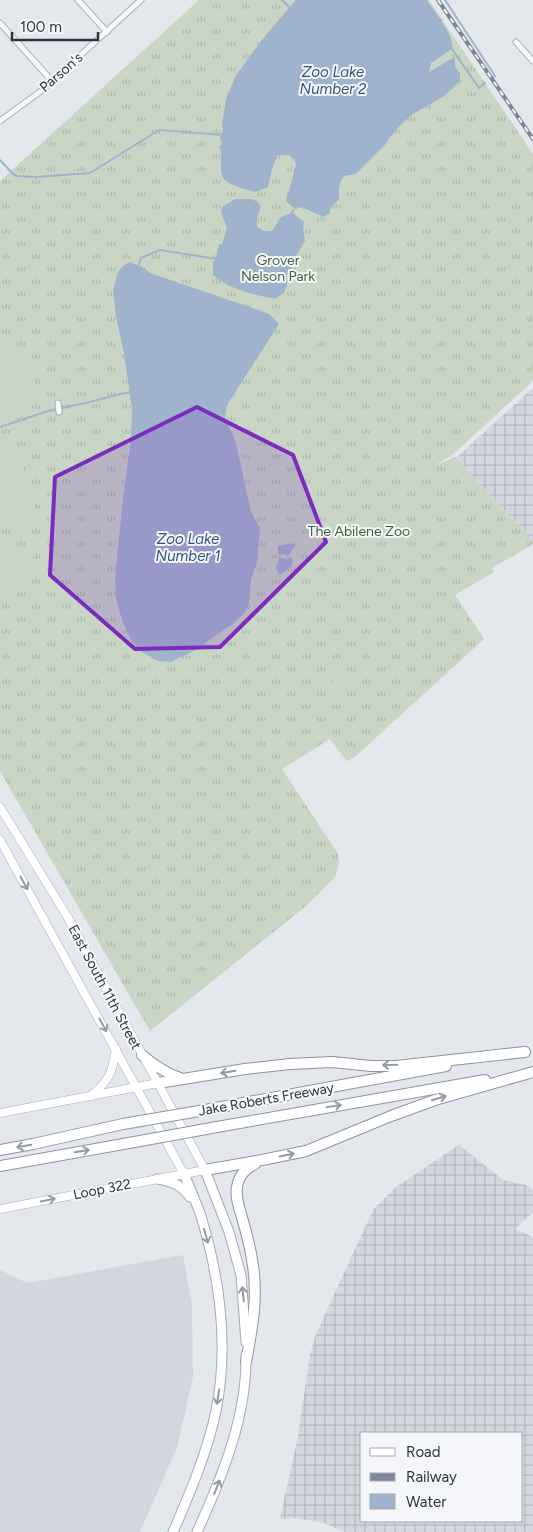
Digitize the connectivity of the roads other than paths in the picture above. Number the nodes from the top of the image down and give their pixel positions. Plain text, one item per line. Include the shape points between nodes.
1 (78, 0) edge
2 (141, 0) edge
3 (0, 23) edge
4 (107, 32) junction
5 (516, 42) dead end
6 (533, 61) edge
7 (52, 81) junction
8 (0, 121) edge
9 (58, 403) dead end
10 (59, 412) dead end
11 (0, 807) edge
12 (0, 840) edge
13 (116, 1049) junction
14 (529, 1052) edge
15 (142, 1056) junction
16 (533, 1071) edge
17 (183, 1079) junction
18 (158, 1083) junction
19 (137, 1088) junction
20 (91, 1096) junction
21 (0, 1113) edge
22 (0, 1150) edge
23 (262, 1160) junction
24 (0, 1166) edge
25 (205, 1170) junction
26 (184, 1174) junction
27 (157, 1179) junction
28 (197, 1206) junction
29 (0, 1209) edge
30 (246, 1362) junction
31 (173, 1532) edge
32 (197, 1532) edge

1 - 4 street
2 - 4 street, Parson's
3 - 7 street
4 - 7 street, Parson's
5 - 6 street
7 - 8 street, Parson's
9 - 10 street
11 - 15 main road, East South 11th Street via 67,916
12 -> 13 main road, East South 11th Street
13 - 19 main road, East South 11th Street
13 - 20 main road via 108,1080
14 -> 17 highway via 396,1066 332,1062 290,1064
14 -> 22 highway, Jake Roberts Freeway, bridge via 123,1124
15 - 17 highway
15 - 18 main road, East South 11th Street
23 -> 16 highway via 306,1151 435,1100
24 -> 16 highway, Jake Roberts Freeway, bridge
17 - 18 highway
18 - 19 main road
18 - 25 main road, East South 11th Street
19 - 20 main road
19 - 26 main road, East South 11th Street
20 - 21 main road
23 - 25 highway
23 - 30 highway via 246,1168 236,1188 255,1285 253,1326
25 - 26 main road, Loop 322
30 -> 25 main road via 241,1275 229,1232
26 - 27 main road, Loop 322
26 - 28 main road
27 - 28 main road via 178,1184
29 -> 27 main road, Loop 322
28 -> 31 main road via 210,1247 220,1303 220,1384 209,1437
32 -> 30 main road via 229,1452 242,1404

